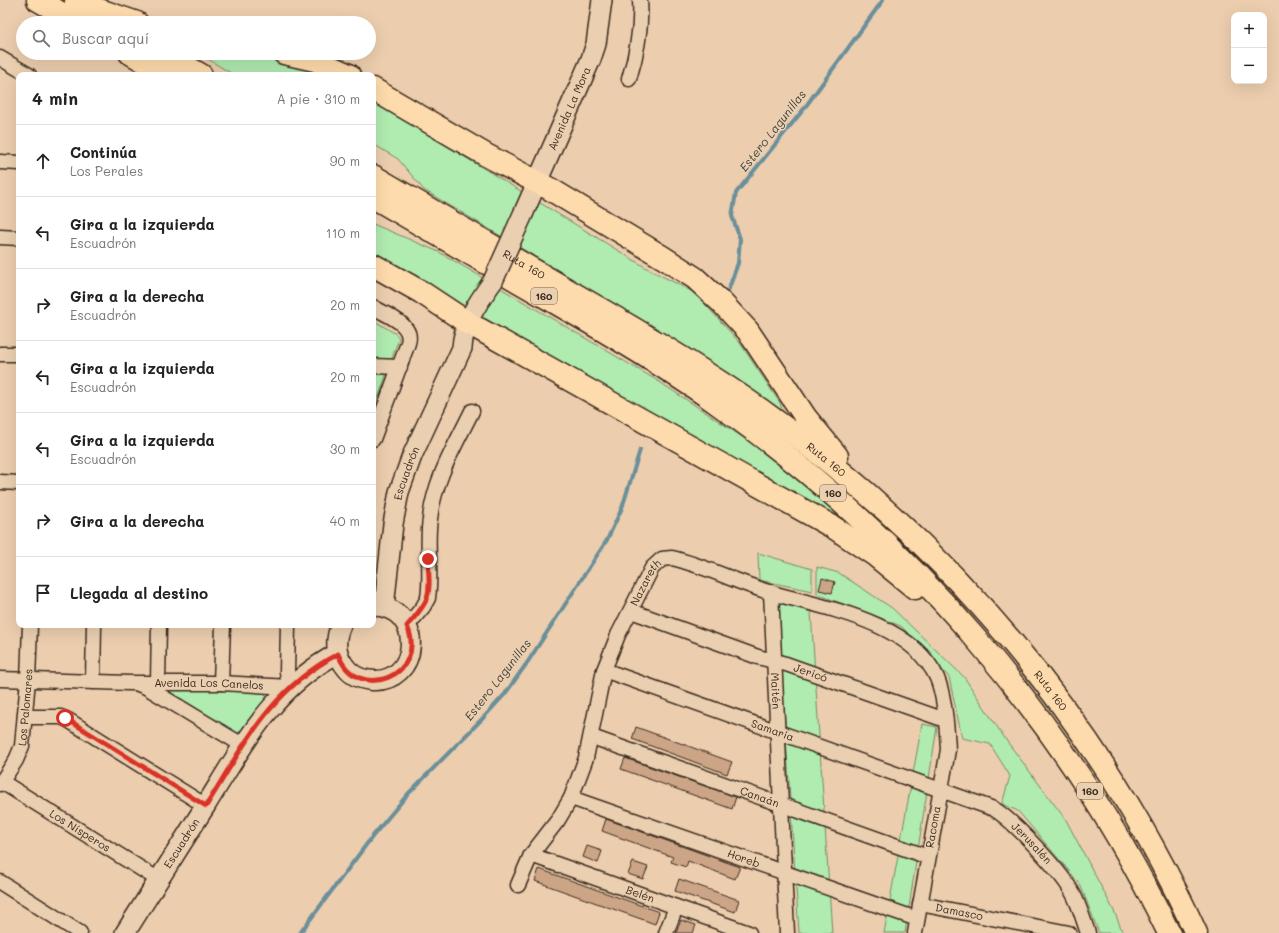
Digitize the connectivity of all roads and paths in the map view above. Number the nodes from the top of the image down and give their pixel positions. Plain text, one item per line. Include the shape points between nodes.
1 (38, 0) edge
2 (602, 0) edge
3 (640, 0) edge
4 (74, 13) edge
5 (85, 16) edge
6 (93, 16) edge
7 (0, 58) edge
8 (124, 60) edge
9 (142, 60) edge
10 (175, 60) edge
11 (315, 60) edge
12 (24, 72) edge
13 (138, 72) edge
14 (163, 72) edge
15 (196, 72) edge
16 (342, 72) edge
17 (629, 79) dead end
18 (376, 91) edge
19 (0, 162) edge
20 (16, 163) edge
21 (376, 178) edge
22 (538, 182) junction
23 (376, 198) edge
24 (0, 237) edge
25 (16, 238) edge
26 (376, 267) edge
27 (493, 281) joint
28 (376, 309) edge
29 (473, 326) junction
30 (0, 354) edge
31 (16, 354) edge
32 (376, 366) edge
33 (400, 367) junction
34 (472, 411) dead end
35 (376, 431) edge
36 (0, 482) edge
37 (16, 483) edge
38 (886, 511) junction
39 (771, 592) junction
40 (378, 607) edge
41 (631, 611) junction
42 (407, 626) junction
43 (30, 628) edge
44 (94, 628) edge
45 (159, 628) edge
46 (223, 628) edge
47 (288, 628) edge
48 (340, 628) edge
49 (338, 654) junction
50 (995, 660) junction
51 (774, 661) junction
52 (604, 670) junction
53 (0, 679) edge
54 (28, 680) junction
55 (93, 682) junction
56 (158, 682) junction
57 (129, 683) junction
58 (221, 683) junction
59 (289, 687) junction
60 (24, 717) junction
61 (945, 720) junction
62 (777, 732) junction
63 (592, 736) junction
64 (244, 746) junction
65 (1, 783) edge
66 (940, 790) junction
67 (571, 798) junction
68 (781, 803) junction
69 (206, 806) junction
70 (531, 854) junction
71 (928, 858) junction
72 (784, 873) junction
73 (159, 880) junction
74 (0, 882) edge
75 (518, 885) dead end
76 (920, 904) junction
77 (676, 906) junction
78 (916, 926) edge
79 (740, 931) edge
80 (80, 933) edge
81 (125, 933) edge
82 (666, 933) edge
83 (787, 933) edge
84 (1069, 933) edge
85 (1088, 933) edge
86 (1169, 933) edge
87 (1196, 933) edge

1 - 4 highway
2 - 22 street, Avenida La Mora via 596,44 591,59
3 - 17 street via 638,44
4 - 5 highway
4 - 6 highway
7 - 12 street
8 - 13 highway
9 - 14 highway
10 - 15 highway
11 - 16 highway
18 - 22 highway
19 - 20 street
21 - 38 highway, Ruta 160 / 160 via 615,317 720,382 822,456
22 - 27 street, Avenida La Mora, bridge
22 - 38 highway via 680,268 722,303 759,347 806,418
23 - 50 highway, Ruta 160 / 160 via 646,356 762,436 834,494 890,546 946,603
24 - 25 street
26 - 29 highway
27 - 29 street, Escuadrón
28 - 33 street via 405,326 409,332
29 - 40 street, Escuadrón via 473,341 462,348 412,456 401,486
29 - 50 highway via 833,527 894,570
30 - 31 street
32 - 33 street
33 - 35 street
34 - 42 street via 444,468 433,500 428,539 428,598
36 - 37 street
38 - 87 highway, Ruta 160 / 160 via 978,602 1059,702 1135,816
39 - 41 street, Nazareth via 677,559 667,558 658,561 652,568
39 - 51 street, Maitén
39 - 61 street, Nazareth via 810,602 876,625 900,637 932,669 938,683
40 - 42 street, Escuadrón via 395,612
41 - 51 street, Jericó via 758,658
41 - 52 street, Nazareth
42 - 49 street via 411,643 407,660 400,670 385,679 367,680 356,676 346,669
43 - 54 street, Los Palomares
44 - 55 street
45 - 56 street
46 - 58 street
47 - 59 street
48 - 49 street via 336,641
49 - 59 street, Escuadrón via 312,668
50 - 86 highway, Ruta 160 / 160 via 1040,717 1095,799 1131,858
51 - 61 street, Jericó
51 - 62 street, Maitén
52 - 62 street, Samaria
52 - 63 street, Nazareth
53 - 54 street, Avenida Los Canelos
54 - 55 street, Avenida Los Canelos
54 - 60 street, Los Palomares
55 - 57 street, Avenida Los Canelos
56 - 57 street, Avenida Los Canelos
56 - 58 street, Avenida Los Canelos
57 - 64 street, Avenida Los Canelos via 146,687
58 - 59 street, Avenida Los Canelos
59 - 64 street, Escuadrón via 274,703
60 - 65 street, Los Palomares via 19,754
60 - 69 street via 61,717 68,720
61 - 66 street, Racoma via 948,750
62 - 66 street, Samaria
62 - 68 street, Maitén
63 - 67 street, Nazareth
63 - 68 street, Canaán
64 - 69 street, Escuadrón
65 - 73 street, Los Nísperos
66 - 71 street, Racoma
66 - 85 street, Jerusalén via 987,806 1007,818 1066,882 1075,897
67 - 70 street, Nazareth via 558,820
67 - 72 street, Horeb
68 - 71 street, Canaán
68 - 72 street, Maitén
69 - 73 street, Escuadrón
70 - 75 street, Nazareth
70 - 77 street, Belén
71 - 76 street, Racoma
72 - 78 street, Horeb
72 - 83 street, Maitén
73 - 81 street, Escuadrón
74 - 80 street
76 - 78 street, Racoma
76 - 84 street, Damasco
77 - 79 street, Belén
77 - 82 street

